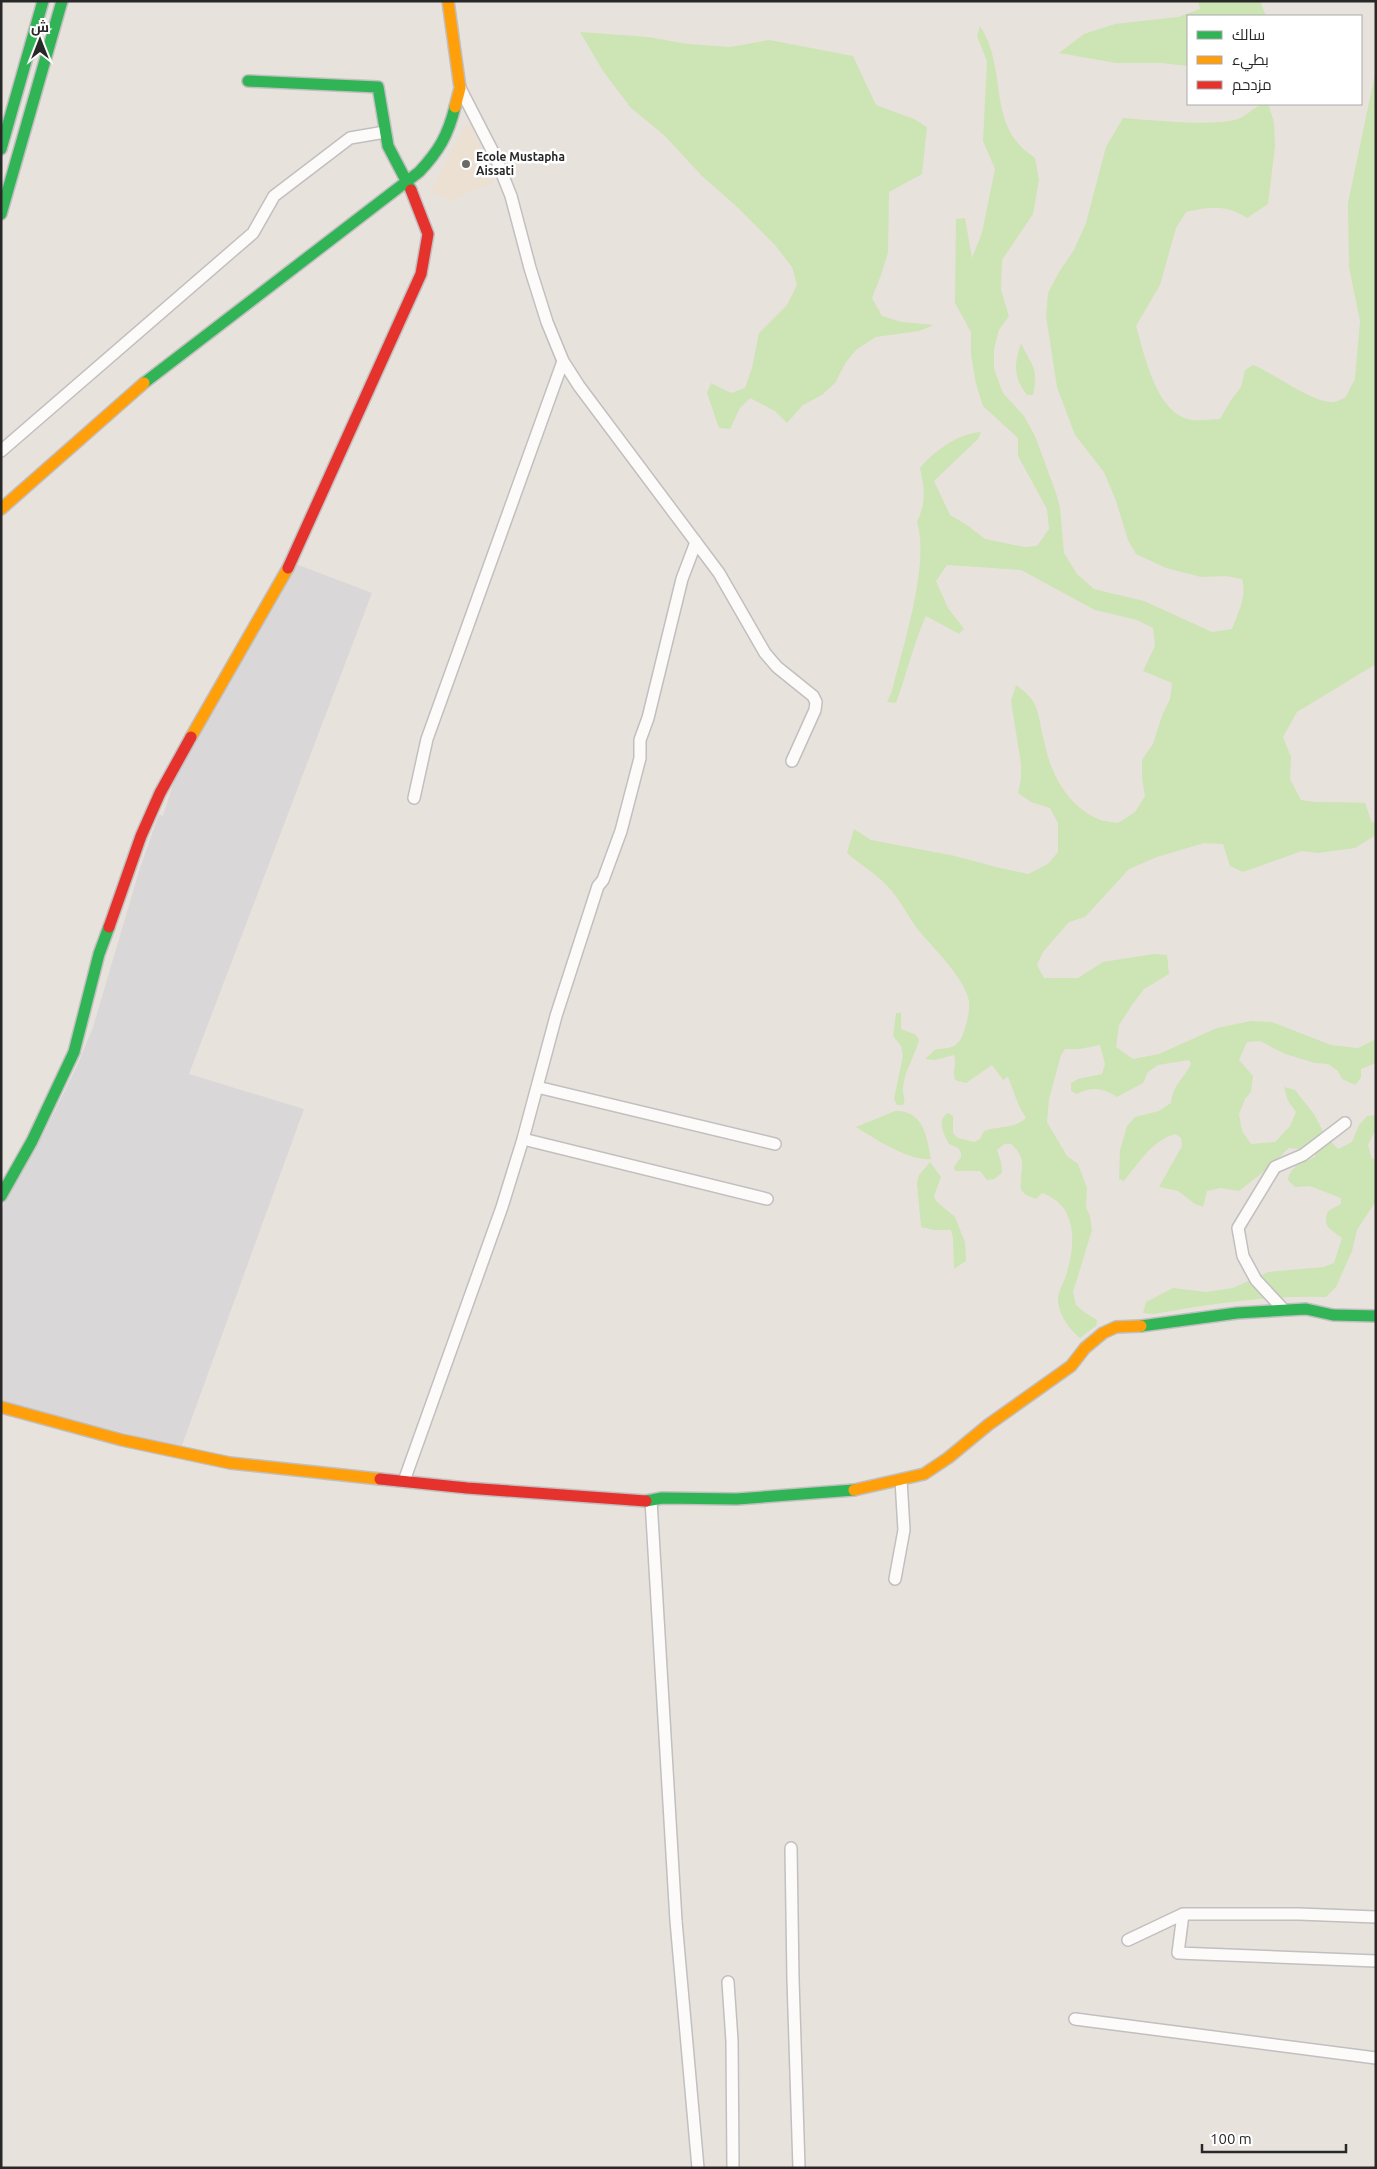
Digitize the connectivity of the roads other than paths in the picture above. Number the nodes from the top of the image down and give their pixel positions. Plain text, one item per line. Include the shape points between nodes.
1 (43, 1) edge
2 (62, 1) edge
3 (448, 1) edge
4 (248, 81) dead end
5 (460, 88) junction
6 (385, 132) junction
7 (1, 149) edge
8 (407, 181) junction
9 (1, 214) edge
10 (563, 362) junction
11 (1, 451) edge
12 (1, 508) edge
13 (696, 542) junction
14 (792, 761) dead end
15 (414, 798) dead end
16 (537, 1087) junction
17 (1345, 1123) dead end
18 (523, 1139) junction
19 (775, 1144) dead end
20 (1, 1196) edge
21 (767, 1199) dead end
22 (1284, 1310) junction
23 (1376, 1316) edge
24 (1, 1407) edge
25 (901, 1480) junction
26 (404, 1481) junction
27 (651, 1500) junction
28 (896, 1579) dead end
29 (791, 1848) dead end
30 (1183, 1914) junction
31 (1376, 1917) edge
32 (1128, 1940) dead end
33 (1376, 1961) edge
34 (728, 1982) dead end
35 (1074, 2019) dead end
36 (1376, 2058) edge
37 (698, 2168) edge
38 (733, 2168) edge
39 (799, 2168) edge

1 - 7 street
2 - 9 street
3 - 5 street
4 - 6 street via 378,87
5 - 8 street via 450,127 437,153
5 - 10 street via 495,156 511,196 538,294
6 - 8 street via 388,146
6 - 11 street via 350,138 274,196 253,233
8 - 12 street via 140,386
8 - 20 street via 428,234 421,274 283,578 160,793 141,836 99,954 74,1052 32,1141
10 - 13 street
10 - 15 street via 427,739
13 - 14 street via 735,598 765,653 816,702 816,710
13 - 16 street via 682,579 640,740 640,758 621,831 595,895
16 - 18 street
16 - 19 street
17 - 22 street via 1303,1155 1275,1167 1238,1228 1243,1256 1256,1280
18 - 21 street
18 - 26 street
22 - 23 street
22 - 25 street via 1116,1327 1103,1333 1071,1366 948,1458 924,1474
24 - 26 street via 122,1440 230,1463
25 - 27 street via 858,1489 778,1498
25 - 28 street via 904,1530
26 - 27 street via 641,1502
27 - 37 street via 676,1921
29 - 39 street
30 - 31 street
30 - 32 street
30 - 33 street via 1178,1953
34 - 38 street
35 - 36 street

